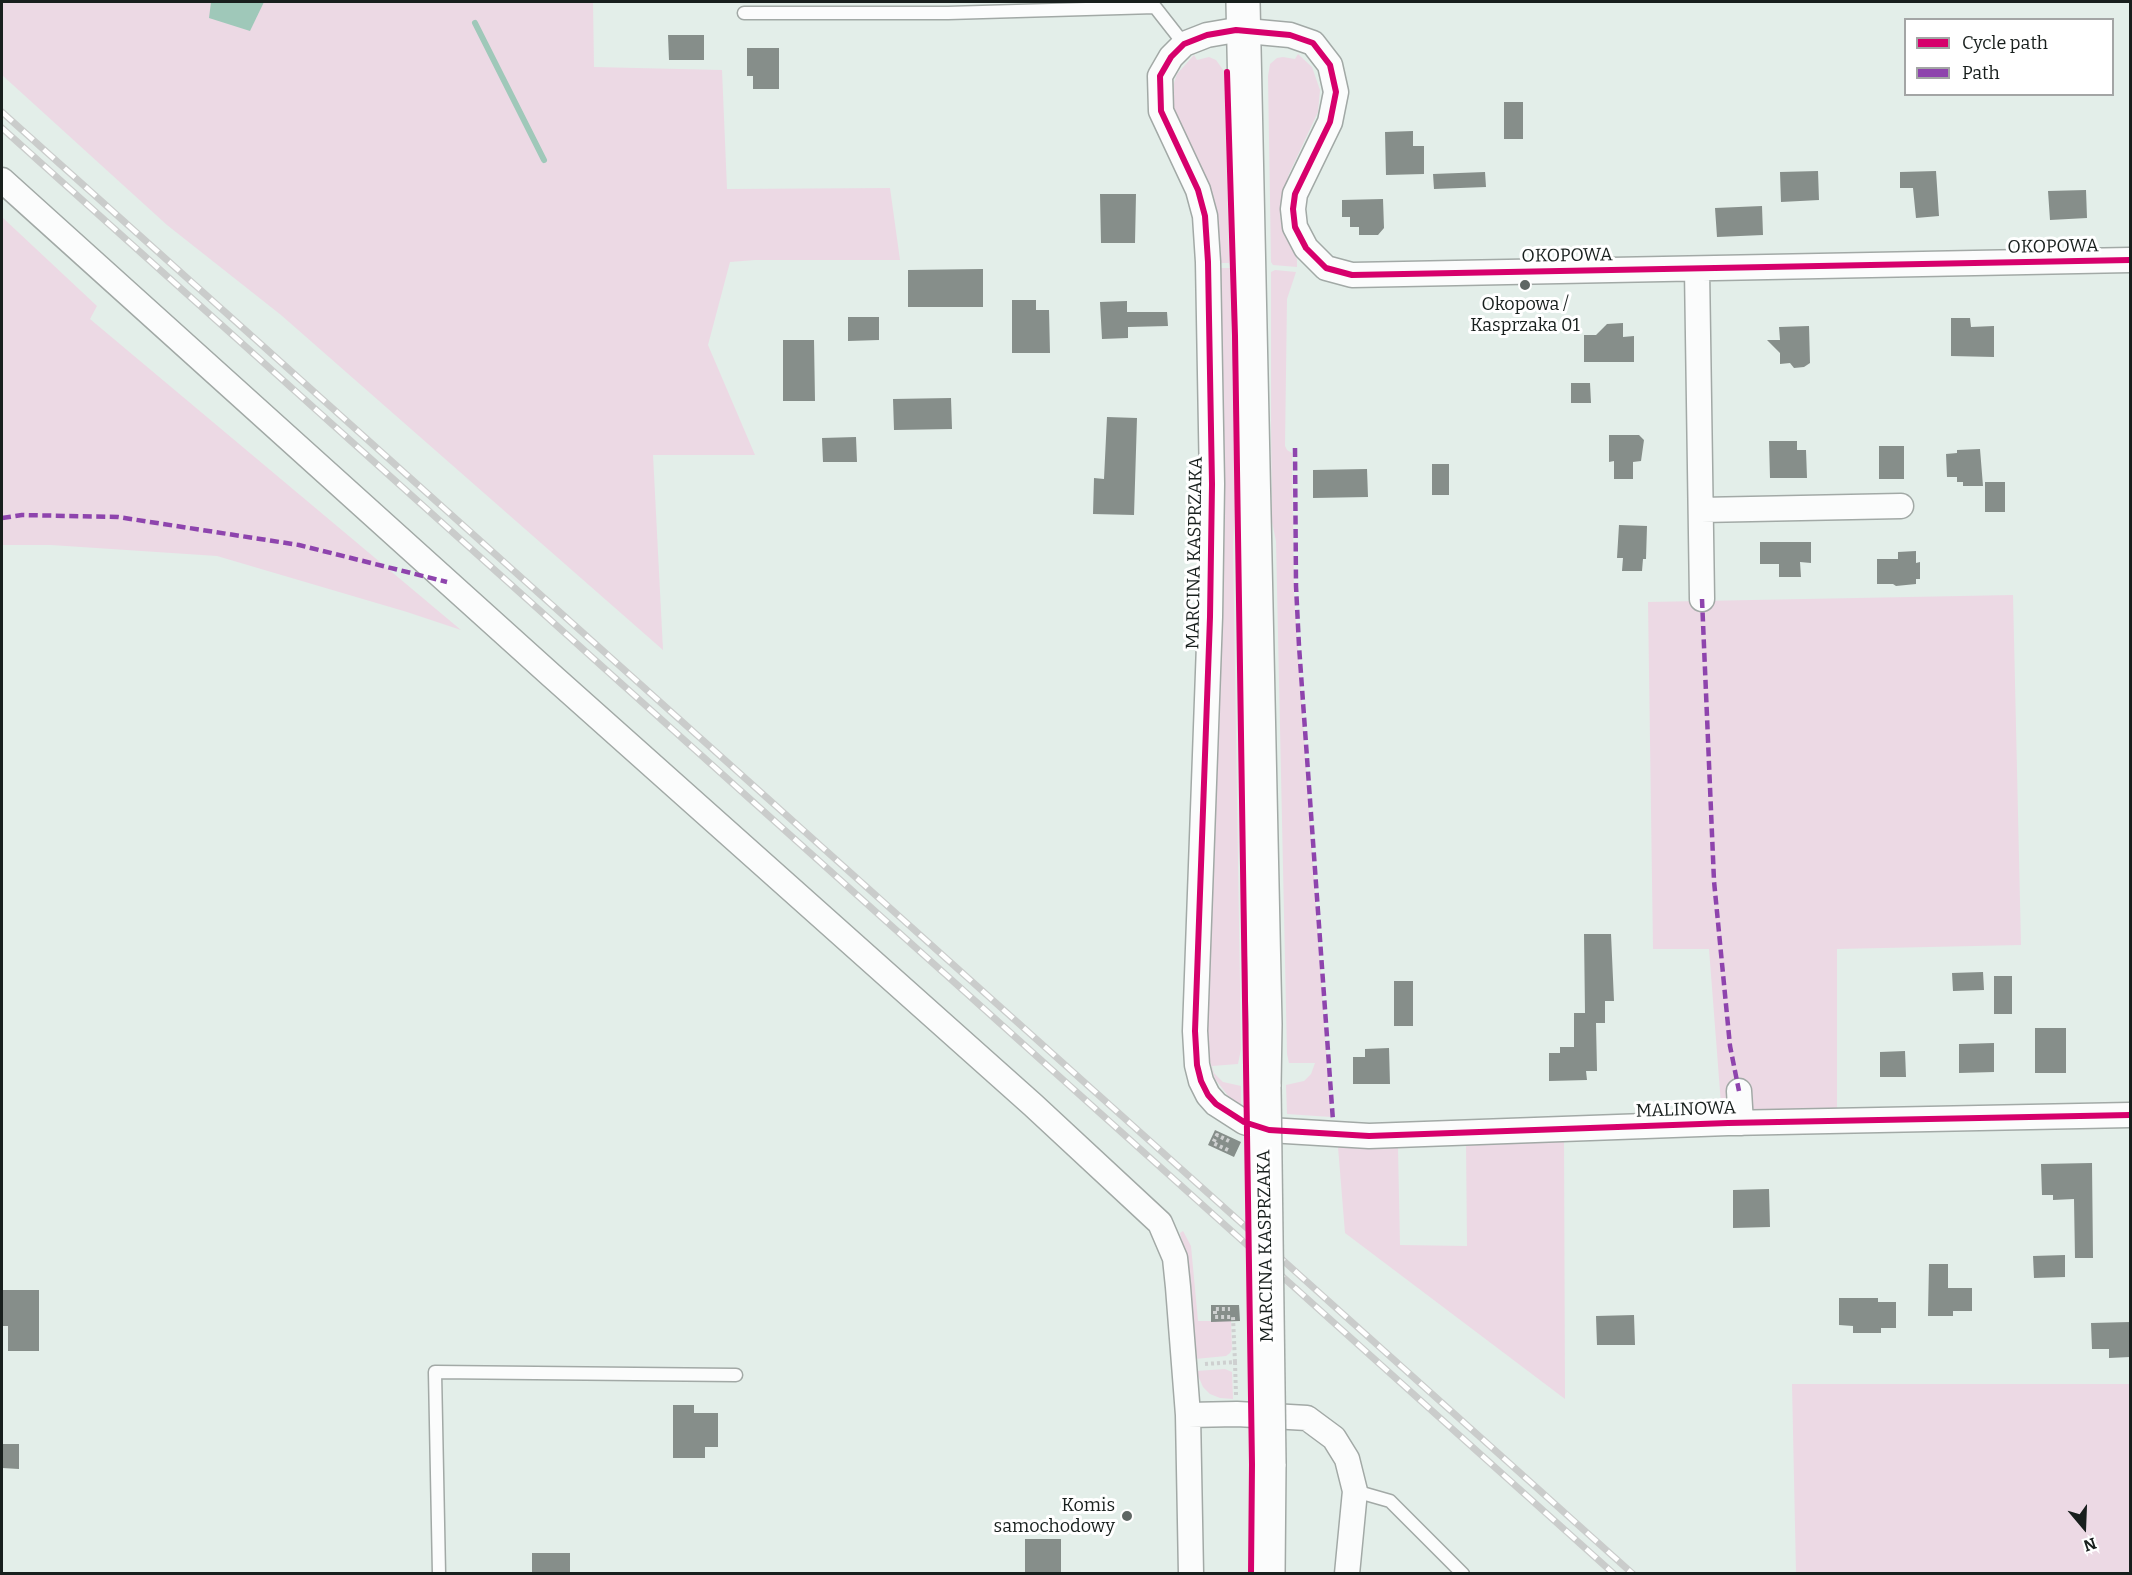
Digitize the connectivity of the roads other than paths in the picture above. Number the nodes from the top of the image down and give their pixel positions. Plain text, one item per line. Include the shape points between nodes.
1 (744, 13) dead end
2 (1244, 16) edge
3 (1184, 45) junction
4 (2, 180) edge
5 (2130, 260) edge
6 (1697, 269) junction
7 (1901, 506) dead end
8 (1701, 510) junction
9 (1702, 599) dead end
10 (1739, 1091) dead end
11 (2130, 1115) edge
12 (1741, 1123) junction
13 (1238, 1132) joint
14 (736, 1375) dead end
15 (1188, 1415) junction
16 (1355, 1491) junction
17 (439, 1574) edge
18 (1191, 1574) edge
19 (1268, 1574) edge
20 (1347, 1574) edge
21 (1463, 1574) edge

1 - 3 lane via 1155,7
2 - 3 street, MARCINA KASPRZAKA via 1236,30 1207,35
2 - 6 street, OKOPOWA via 1312,43 1329,65 1336,92 1330,122 1295,194 1293,209 1295,227 1306,248 1326,267 1352,275
2 - 19 main road, MARCINA KASPRZAKA, bridge via 1265,1024
3 - 13 street, MARCINA KASPRZAKA via 1160,76 1159,98 1168,130 1198,190 1205,216 1208,262 1212,519 1195,1031 1201,1081 1209,1095 1233,1116
4 - 15 street via 1160,1223 1175,1258
5 - 6 street, OKOPOWA
6 - 8 street
7 - 8 street
8 - 9 street
10 - 12 street
11 - 12 street, MALINOWA
12 - 13 street, MALINOWA via 1369,1136
14 - 17 lane via 435,1372
15 - 16 street via 1306,1418 1334,1438 1347,1459
15 - 18 street
16 - 20 street
16 - 21 lane via 1390,1501

